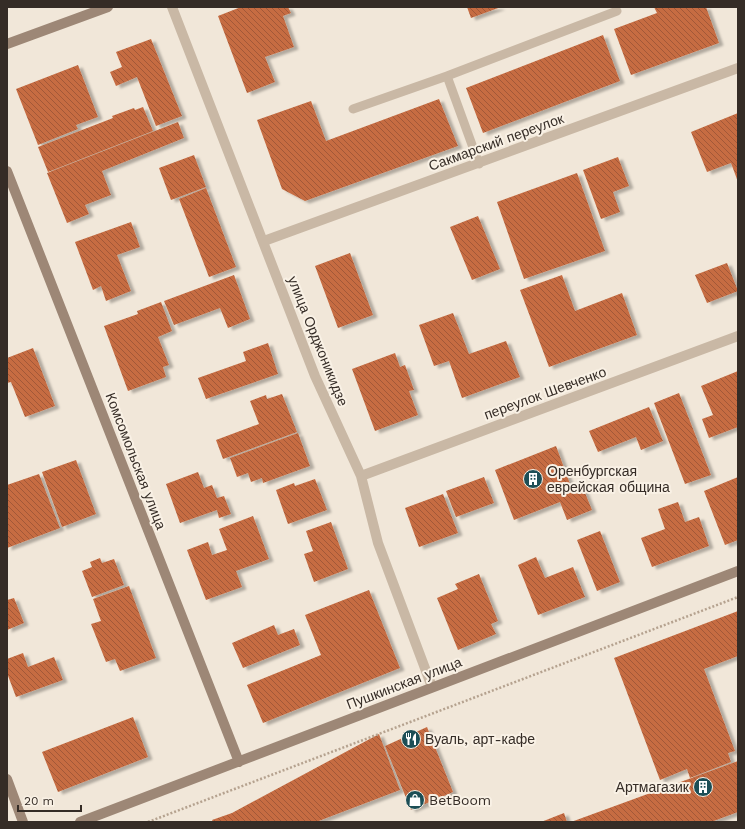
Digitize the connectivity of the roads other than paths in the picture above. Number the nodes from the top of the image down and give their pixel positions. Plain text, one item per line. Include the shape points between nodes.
1 (108, 7) edge
2 (172, 7) edge
3 (617, 11) dead end
4 (7, 44) edge
5 (738, 68) edge
6 (447, 76) junction
7 (354, 109) dead end
8 (479, 164) junction
9 (7, 170) edge
10 (264, 241) junction
11 (738, 336) edge
12 (362, 476) junction
13 (738, 571) edge
14 (432, 687) junction
15 (239, 762) junction
16 (7, 779) edge
17 (23, 822) edge
18 (80, 822) edge

1 - 4 main road
2 - 10 street, улица Орджоникидзе
3 - 6 lane
5 - 8 street, Сакмарский переулок
6 - 7 lane
6 - 8 lane
8 - 10 street, Сакмарский переулок
9 - 15 main road, Комсомольская улица
10 - 12 street, улица Орджоникидзе via 315,376
11 - 12 street, переулок Шевченко
12 - 14 street, улица Орджоникидзе via 378,543
13 - 14 main road, Пушкинская улица
14 - 15 main road, Пушкинская улица
15 - 18 main road, Пушкинская улица
16 - 17 main road

